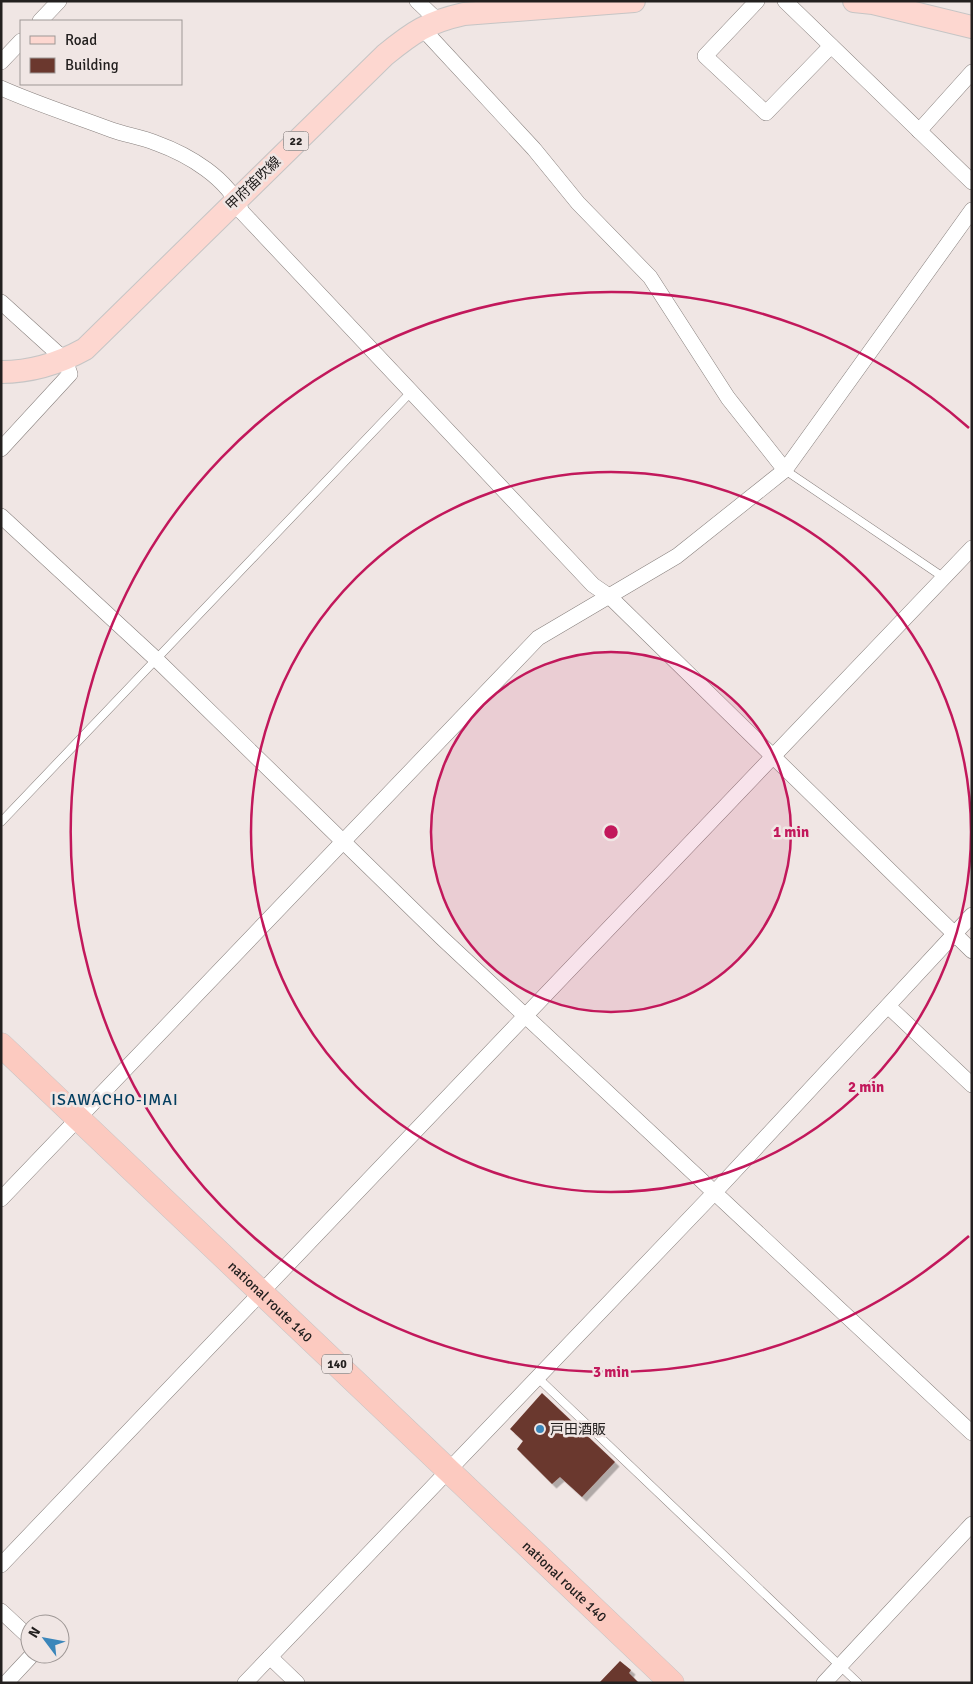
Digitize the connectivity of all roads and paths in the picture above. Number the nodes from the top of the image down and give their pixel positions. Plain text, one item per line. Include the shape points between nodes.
1 (417, 1) edge
2 (634, 1) edge
3 (757, 1) edge
4 (785, 1) edge
5 (854, 1) edge
6 (52, 4) edge
7 (41, 20) edge
8 (429, 24) junction
9 (970, 24) edge
10 (20, 42) edge
11 (831, 46) junction
12 (1, 62) edge
13 (972, 72) edge
14 (1, 88) edge
15 (919, 131) junction
16 (972, 182) edge
17 (236, 199) junction
18 (972, 210) edge
19 (1, 302) edge
20 (65, 360) junction
21 (1, 372) edge
22 (411, 392) junction
23 (1, 449) edge
24 (785, 470) junction
25 (1, 516) edge
26 (972, 548) edge
27 (942, 577) junction
28 (609, 596) junction
29 (157, 660) junction
30 (773, 755) junction
31 (1, 822) edge
32 (343, 840) junction
33 (972, 916) edge
34 (954, 934) junction
35 (972, 951) edge
36 (889, 1007) junction
37 (527, 1014) junction
38 (1, 1045) edge
39 (972, 1085) edge
40 (78, 1117) junction
41 (714, 1193) junction
42 (1, 1199) edge
43 (262, 1292) junction
44 (537, 1377) junction
45 (972, 1433) edge
46 (448, 1470) junction
47 (972, 1524) edge
48 (1, 1565) edge
49 (1, 1611) edge
50 (20, 1629) edge
51 (270, 1657) junction
52 (24, 1664) edge
53 (840, 1666) junction
54 (6, 1683) edge
55 (245, 1683) edge
56 (298, 1683) edge
57 (672, 1683) edge
58 (824, 1683) edge
59 (858, 1683) edge

1 - 8 street
2 - 8 main road, 甲府笛吹線 / 22 via 464,14
3 - 11 street via 705,56 766,113
4 - 11 street
5 - 9 main road
6 - 7 street
8 - 17 main road, 甲府笛吹線 / 22 via 385,55
8 - 24 street via 578,202 650,277 728,398
10 - 12 street
11 - 15 street
13 - 15 street
14 - 17 street via 130,136 155,142 223,182
15 - 16 street
17 - 20 main road, 甲府笛吹線 / 22 via 85,349
17 - 22 street via 242,212
18 - 24 street
19 - 20 street
20 - 21 main road, 甲府笛吹線 / 22 via 43,368
20 - 23 street via 70,374
22 - 28 street via 594,585
22 - 29 lane
24 - 27 lane
24 - 28 street via 677,556
25 - 29 street
26 - 27 street
27 - 30 street
28 - 30 street
28 - 32 street via 538,638
29 - 31 lane
29 - 32 street
30 - 34 street
30 - 37 street
32 - 37 street via 442,938
32 - 40 street
33 - 34 street
34 - 35 street
34 - 36 street
36 - 39 street
36 - 41 street
37 - 41 street
37 - 43 street
38 - 40 highway, national route 140 / 140
40 - 42 street
40 - 43 highway, national route 140 / 140
41 - 44 street
41 - 45 street
43 - 46 highway, national route 140 / 140
43 - 48 street
44 - 46 street
44 - 53 lane
46 - 51 street
46 - 57 highway, national route 140 / 140
47 - 53 street
49 - 50 street
51 - 55 street
51 - 56 street
52 - 54 street
53 - 58 street
53 - 59 lane

